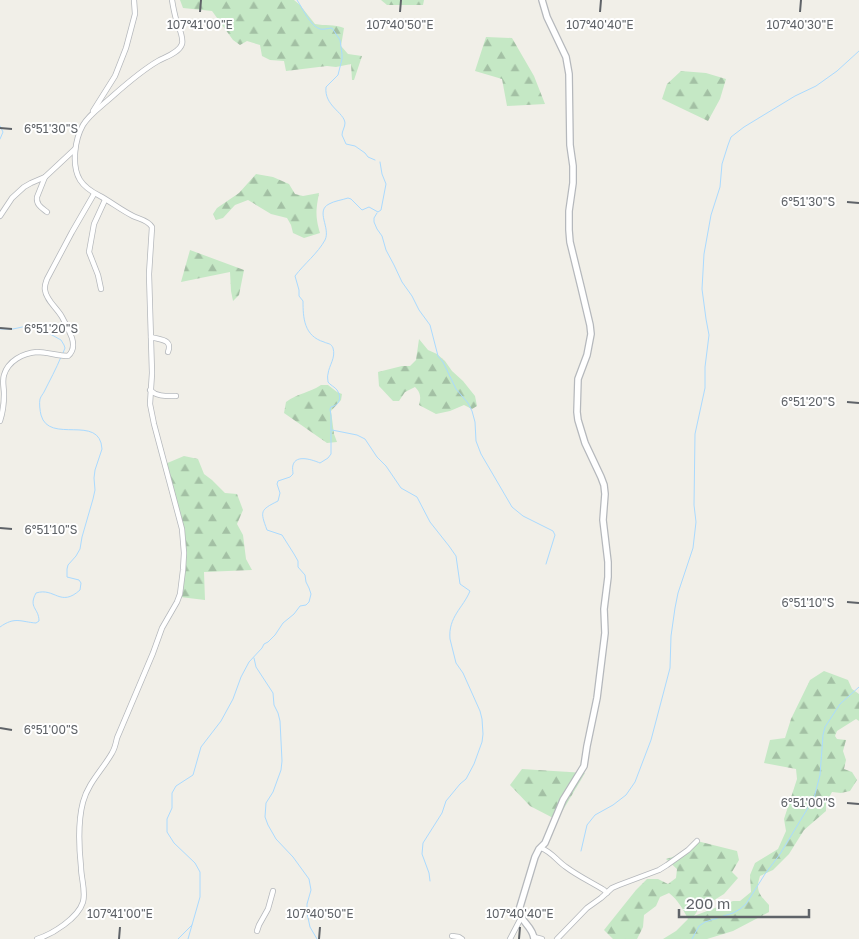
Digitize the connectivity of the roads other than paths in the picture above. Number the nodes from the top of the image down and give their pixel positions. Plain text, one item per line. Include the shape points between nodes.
1 (134, 0) edge
2 (172, 0) edge
3 (542, 0) edge
4 (90, 116) junction
5 (75, 150) junction
6 (44, 177) junction
7 (94, 194) junction
8 (105, 200) junction
9 (47, 212) dead end
10 (0, 216) edge
11 (101, 289) dead end
12 (151, 337) junction
13 (168, 352) dead end
14 (150, 390) junction
15 (176, 396) dead end
16 (0, 421) edge
17 (697, 840) dead end
18 (541, 848) junction
19 (273, 891) dead end
20 (607, 893) junction
21 (521, 918) junction
22 (257, 931) dead end
23 (452, 936) dead end
24 (534, 938) edge
25 (37, 939) edge
26 (462, 939) edge
27 (510, 939) edge
28 (542, 939) edge
29 (556, 939) edge

1 - 4 street via 135,14 122,60
2 - 4 street via 183,42 181,47 150,65
3 - 18 street via 566,57 569,74 573,166 569,230 591,334 578,379 578,420 604,485 603,520 608,577 597,698 585,762
4 - 5 street
5 - 6 street
5 - 7 street via 80,180
6 - 9 street via 36,200
6 - 10 street via 24,187
7 - 8 street
7 - 16 street via 45,285 47,297 69,329 73,343 71,354 28,353 14,361 4,373
8 - 11 street via 94,224 89,252
8 - 12 street via 152,227
12 - 13 street via 167,342
12 - 14 street
14 - 15 street via 154,394
14 - 25 street via 154,424 182,529 184,553 180,594 162,628 114,749 84,800 80,815 83,902 70,921
17 - 20 street via 667,865 618,885
18 - 20 street
18 - 21 street via 523,894 519,910
19 - 22 street
20 - 29 street
21 - 24 street via 532,930
21 - 27 street
23 - 26 street
24 - 28 street

